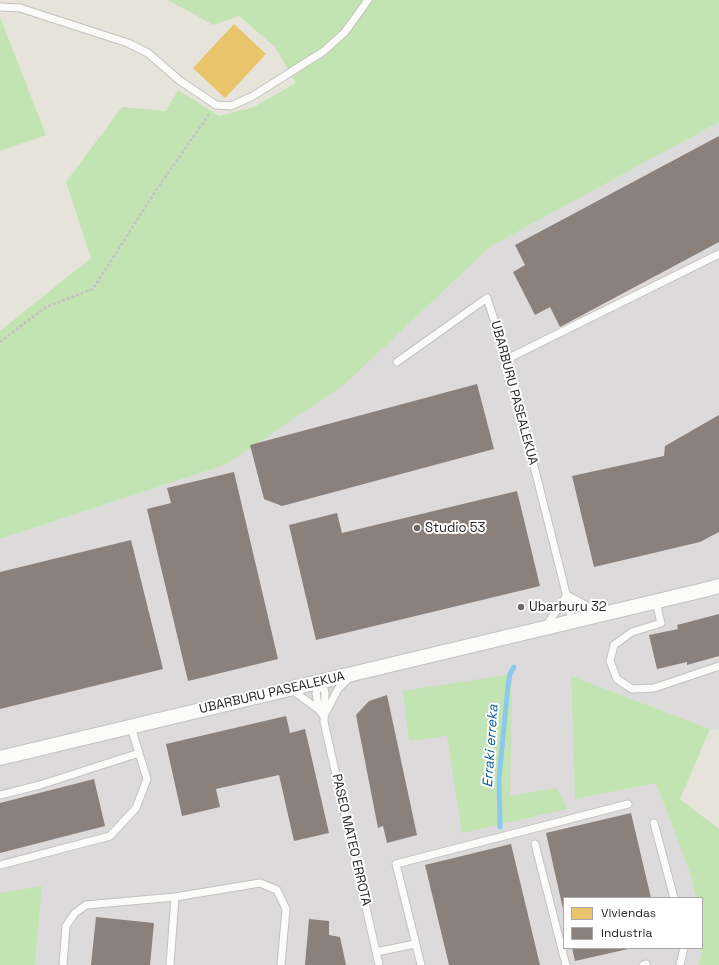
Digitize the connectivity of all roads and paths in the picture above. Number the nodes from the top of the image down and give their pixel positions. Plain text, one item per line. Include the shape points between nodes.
1 (368, 0) edge
2 (0, 7) edge
3 (216, 105) junction
4 (719, 254) edge
5 (0, 342) edge
6 (507, 359) junction
7 (397, 362) dead end
8 (719, 586) edge
9 (567, 595) junction
10 (656, 602) junction
11 (603, 614) junction
12 (572, 622) junction
13 (544, 628) junction
14 (719, 666) edge
15 (353, 674) junction
16 (322, 681) junction
17 (290, 689) junction
18 (319, 710) junction
19 (324, 716) junction
20 (131, 727) junction
21 (139, 754) junction
22 (0, 758) edge
23 (0, 795) edge
24 (628, 804) dead end
25 (654, 823) dead end
26 (535, 844) dead end
27 (0, 865) edge
28 (175, 897) junction
29 (674, 897) edge
30 (415, 944) junction
31 (684, 949) edge
32 (376, 952) junction
33 (63, 965) edge
34 (170, 965) edge
35 (281, 965) edge
36 (380, 965) edge
37 (421, 965) edge
38 (566, 965) edge
39 (680, 965) edge

1 - 3 lane via 345,32 324,51 253,96 232,106
2 - 3 lane via 20,8 128,43 148,53 179,80
3 - 5 path via 155,192 93,289 46,307
4 - 6 lane
6 - 7 lane, UBARBURU PASEALEKUA via 487,298
6 - 9 lane, UBARBURU PASEALEKUA
8 - 10 street, UBARBURU PASEALEKUA
9 - 11 lane
9 - 12 lane, UBARBURU PASEALEKUA
9 - 13 lane
10 - 11 street, UBARBURU PASEALEKUA
10 - 14 lane via 661,623 632,632 614,645 610,661 617,679 632,689 654,688
11 - 12 street, UBARBURU PASEALEKUA
12 - 13 street, UBARBURU PASEALEKUA
13 - 15 street, UBARBURU PASEALEKUA
15 - 16 street, UBARBURU PASEALEKUA
15 - 19 lane via 338,689
16 - 17 street, UBARBURU PASEALEKUA
16 - 18 lane via 316,693
16 - 19 lane, PASEO MATEO ERROTA via 325,693
17 - 18 lane
17 - 20 street, UBARBURU PASEALEKUA
18 - 19 lane
19 - 32 lane, PASEO MATEO ERROTA
20 - 21 lane
20 - 22 street, UBARBURU PASEALEKUA
21 - 23 lane
21 - 27 lane via 147,779 136,808 110,836
24 - 30 lane via 396,864
25 - 29 lane
26 - 38 lane
28 - 33 lane via 86,905 74,913 66,926
28 - 34 lane
28 - 35 lane via 260,883 277,890 286,909
30 - 32 lane
30 - 37 lane
31 - 39 lane
32 - 36 lane, PASEO MATEO ERROTA

